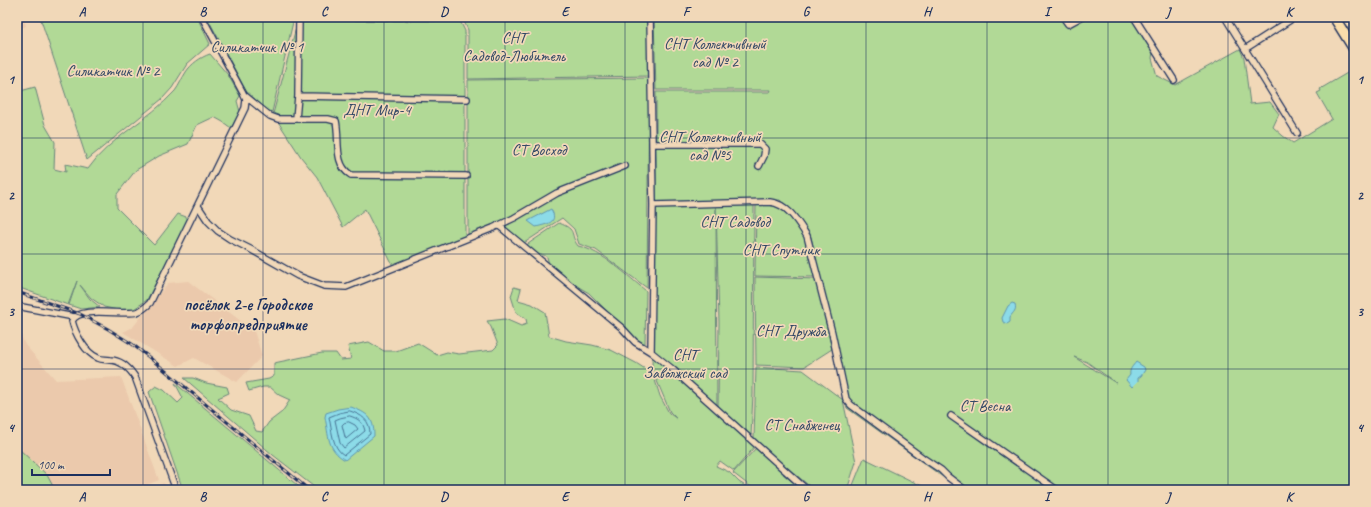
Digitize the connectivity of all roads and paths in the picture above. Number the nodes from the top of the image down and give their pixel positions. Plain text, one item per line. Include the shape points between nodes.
1 (202, 17) edge
2 (299, 17) edge
3 (650, 17) edge
4 (1063, 17) edge
5 (1081, 17) edge
6 (1134, 17) edge
7 (1225, 17) edge
8 (1295, 17) edge
9 (1334, 17) edge
10 (1245, 49) junction
11 (1354, 50) edge
12 (1174, 80) dead end
13 (244, 95) junction
14 (298, 96) junction
15 (467, 99) dead end
16 (296, 119) junction
17 (1297, 133) dead end
18 (652, 144) junction
19 (625, 166) dead end
20 (759, 166) dead end
21 (466, 176) dead end
22 (653, 205) junction
23 (198, 206) junction
24 (498, 225) junction
25 (17, 306) edge
26 (74, 317) junction
27 (651, 352) junction
28 (951, 416) dead end
29 (176, 490) edge
30 (807, 490) edge
31 (965, 490) edge
32 (1057, 490) edge

1 - 13 street
2 - 14 street
3 - 18 street
4 - 5 street via 1068,24
6 - 12 street
7 - 10 street
8 - 10 street
9 - 11 main road
10 - 17 street
13 - 16 street via 270,116 278,119
13 - 23 street via 245,108
14 - 15 street
14 - 16 street
16 - 21 street via 336,121 342,166 351,175
18 - 20 street via 760,144 765,148
18 - 22 street
19 - 24 street via 557,193
22 - 27 street
22 - 31 street via 770,202 778,203 786,209 807,236 846,399 851,406
23 - 24 street via 208,221 230,239 298,276 324,286 346,287
23 - 26 street via 147,306 134,312 88,312
24 - 27 street via 622,328 635,342
25 - 26 street
26 - 29 street via 74,328 93,355 121,363 135,377
27 - 30 street
28 - 32 street

